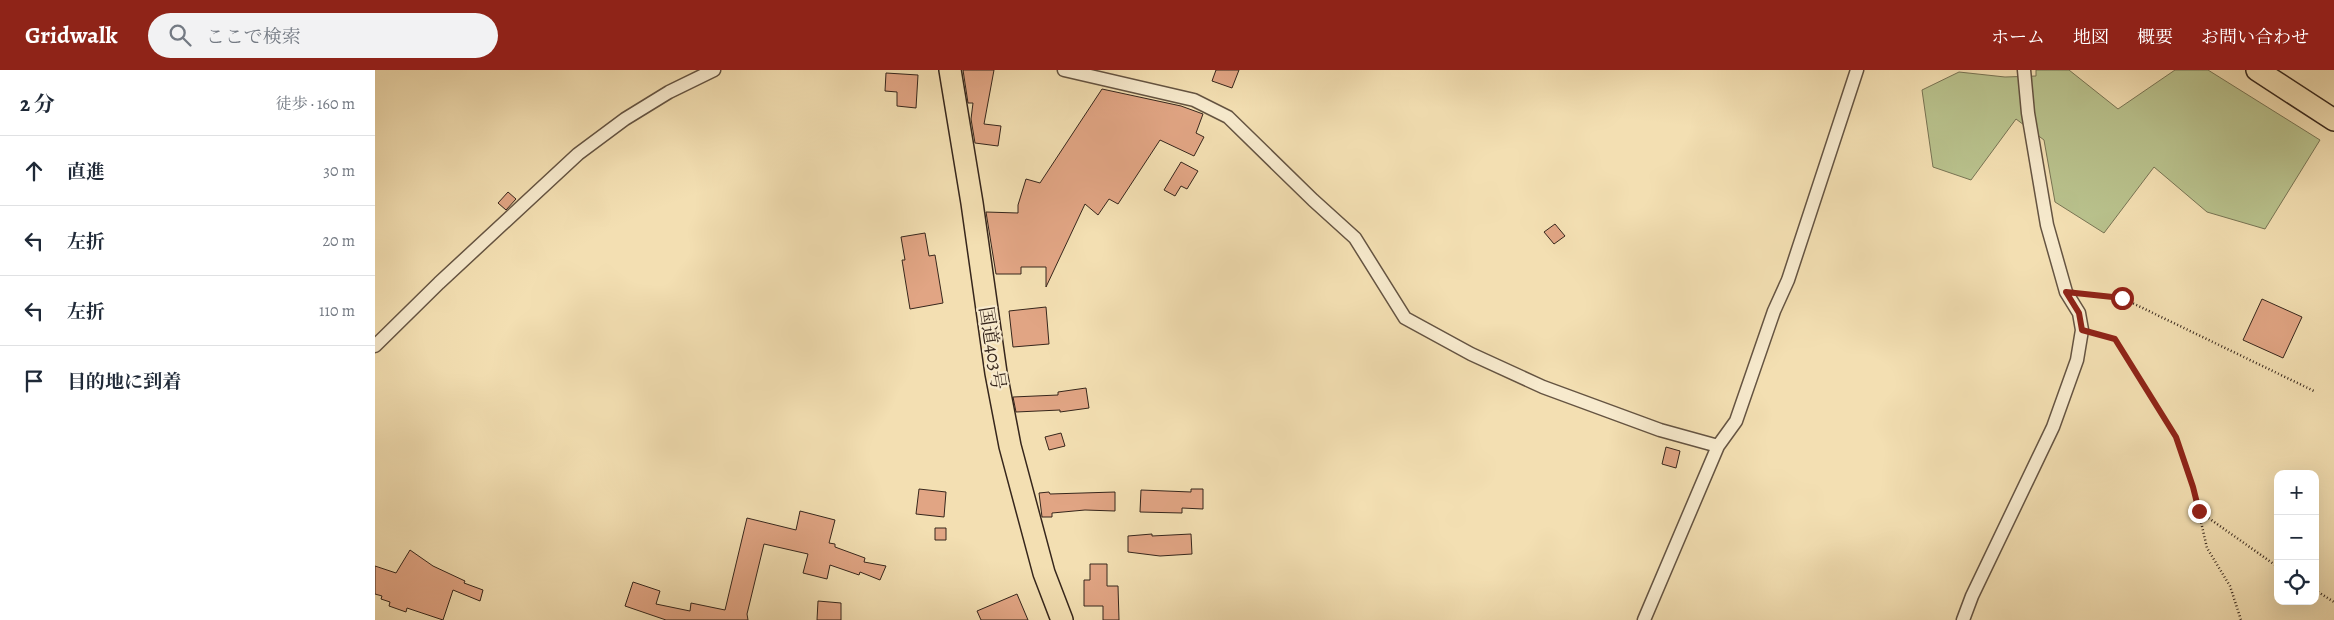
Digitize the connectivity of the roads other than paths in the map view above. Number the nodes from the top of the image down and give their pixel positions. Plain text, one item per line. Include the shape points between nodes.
1 (714, 70) edge
2 (950, 70) edge
3 (1064, 70) edge
4 (1857, 70) edge
5 (2024, 70) edge
6 (2257, 70) edge
7 (2334, 120) edge
8 (375, 346) edge
9 (1718, 446) junction
10 (1062, 620) edge
11 (1644, 620) edge
12 (1963, 620) edge

1 - 8 street via 654,101 578,154
2 - 10 main road, 国道403号 via 1010,446 1045,573
3 - 9 street via 1194,100 1228,117 1355,238 1405,318 1471,354 1543,387 1660,430
4 - 9 street via 1737,420
5 - 12 street via 2044,208 2066,292 2079,313 2082,330 2077,360 2053,427
6 - 7 main road
9 - 11 street

